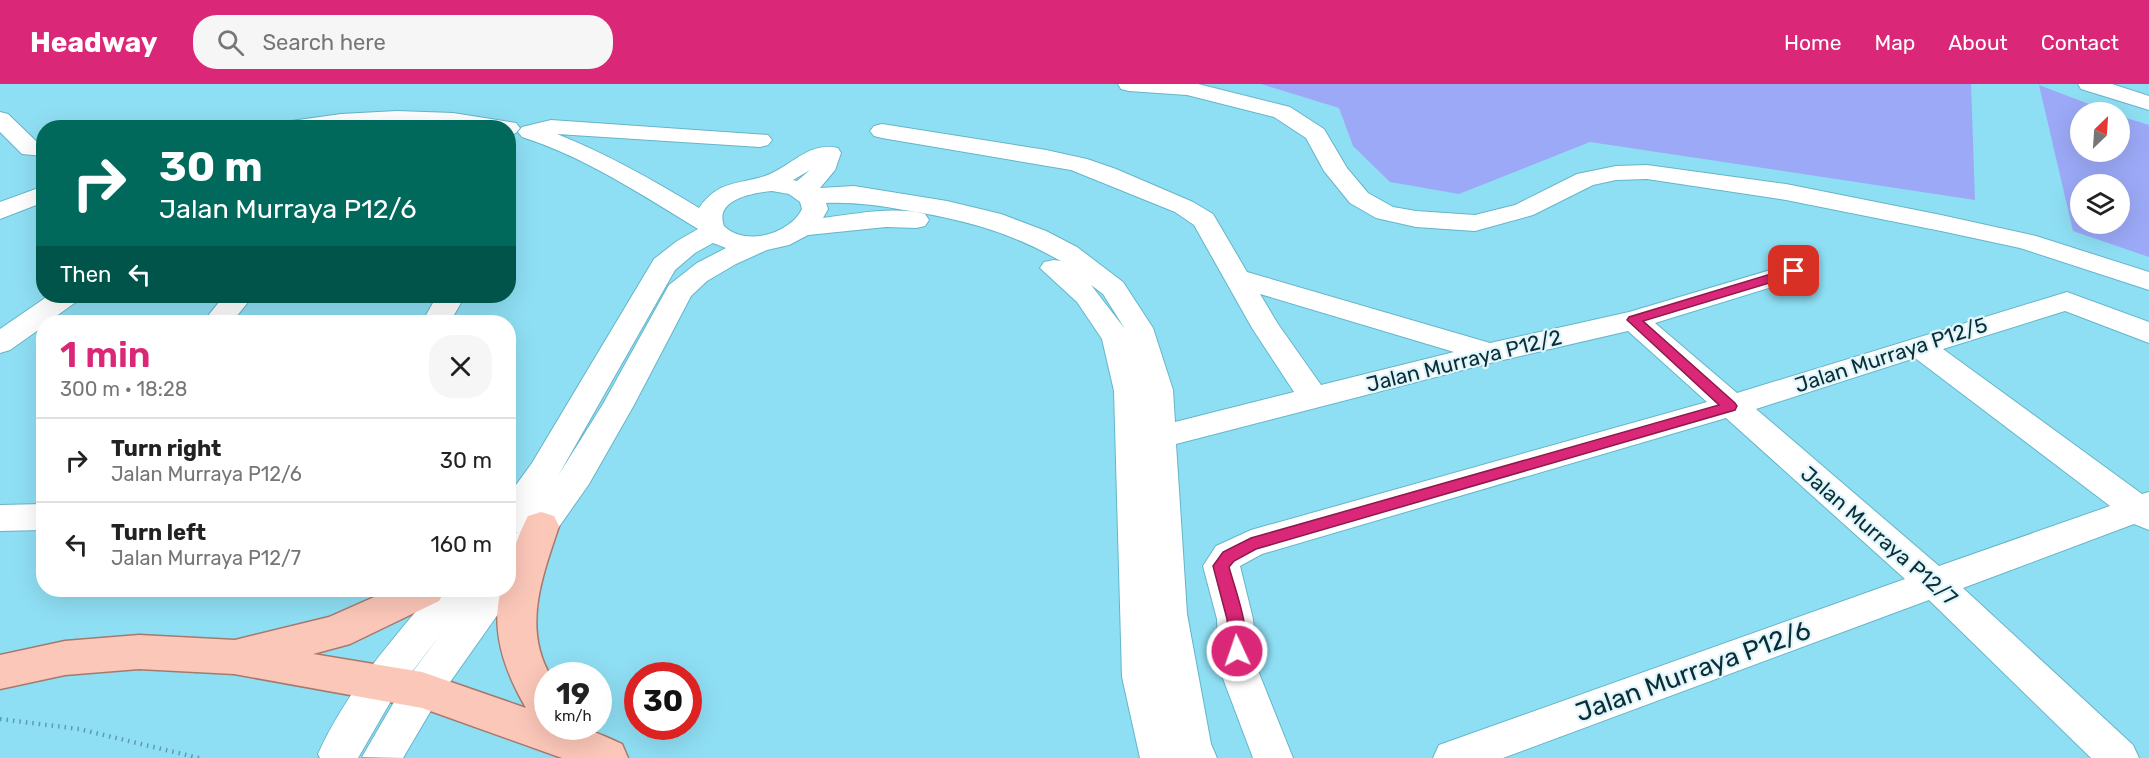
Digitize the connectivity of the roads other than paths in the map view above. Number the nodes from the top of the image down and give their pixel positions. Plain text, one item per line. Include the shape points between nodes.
1 (1129, 84) edge
2 (2089, 84) edge
3 (2149, 103) edge
4 (0, 119) edge
5 (384, 120) edge
6 (455, 120) edge
7 (516, 129) edge
8 (882, 131) dead end
9 (760, 140) dead end
10 (36, 148) edge
11 (36, 151) edge
12 (36, 165) edge
13 (628, 176) junction
14 (772, 183) junction
15 (739, 189) junction
16 (806, 193) junction
17 (36, 197) edge
18 (0, 211) edge
19 (711, 228) junction
20 (803, 228) junction
21 (758, 244) junction
22 (1794, 271) dead end
23 (1235, 277) junction
24 (2149, 281) edge
25 (56, 303) edge
26 (233, 303) edge
27 (39, 315) edge
28 (223, 315) edge
29 (36, 317) edge
30 (1634, 320) junction
31 (2149, 333) edge
32 (0, 343) edge
33 (1919, 346) junction
34 (1490, 353) junction
35 (1314, 398) junction
36 (1730, 406) junction
37 (1145, 438) junction
38 (2146, 510) edge
39 (36, 517) edge
40 (0, 518) edge
41 (525, 524) edge
42 (516, 549) edge
43 (1934, 583) junction
44 (411, 597) edge
45 (449, 597) edge
46 (490, 597) edge
47 (234, 657) junction
48 (0, 672) edge
49 (381, 682) junction
50 (534, 684) edge
51 (422, 690) junction
52 (585, 743) edge
53 (338, 754) dead end
54 (381, 757) edge
55 (1160, 758) edge
56 (1197, 758) edge
57 (1273, 758) edge
58 (1453, 758) edge
59 (2119, 758) edge

1 - 24 street via 1187,88 1282,112 1316,134 1336,171 1359,198 1385,213 1416,219 1475,222 1503,217 1586,179 1647,172 1786,192 1963,228 2027,242
2 - 3 street
4 - 10 street
5 - 6 street via 399,117
7 - 9 street via 577,127
7 - 13 street via 581,152
8 - 23 street via 1046,157 1107,174 1184,207 1204,220
11 - 12 street via 31,159
13 - 15 street via 665,186
13 - 19 street
14 - 15 street
14 - 16 street
14 - 16 street via 810,159 829,153 828,163
15 - 19 street via 718,201 708,216
16 - 20 street via 815,212
16 - 37 street via 854,194 947,209 992,220 1067,253 1113,288 1139,328 1158,390
17 - 18 street
19 - 21 street via 732,242
19 - 41 street via 664,265 544,472
20 - 21 street via 783,239
20 - 37 street via 886,219 927,221 982,234 1045,261 1087,296 1116,338
21 - 41 street via 711,265 679,291 583,465
22 - 30 street, Jalan Murraya P12/2
23 - 34 street
23 - 35 street
25 - 27 street
26 - 28 street
29 - 32 street
30 - 34 street, Jalan Murraya P12/2
30 - 36 street, Jalan Murraya P12/7
31 - 33 street, Jalan Murraya P12/5 via 2067,301
33 - 36 street, Jalan Murraya P12/5
33 - 38 street
34 - 35 street, Jalan Murraya P12/2
35 - 37 street, Jalan Murraya P12/2
36 - 43 street, Jalan Murraya P12/7
36 - 57 street via 1251,544 1228,556 1221,566 1235,619 1238,668
37 - 55 street via 1132,498 1141,677
37 - 56 street via 1161,498 1169,614 1191,744
38 - 43 street, Jalan Murraya P12/6
39 - 40 street
41 - 42 street
41 - 50 main road via 517,600 519,647
43 - 58 street, Jalan Murraya P12/6
43 - 59 street, Jalan Murraya P12/7
44 - 47 main road via 336,632
45 - 49 street
46 - 51 street
47 - 48 main road via 139,652 65,658
47 - 49 main road
49 - 51 main road
49 - 53 street
51 - 52 main road
51 - 54 street

